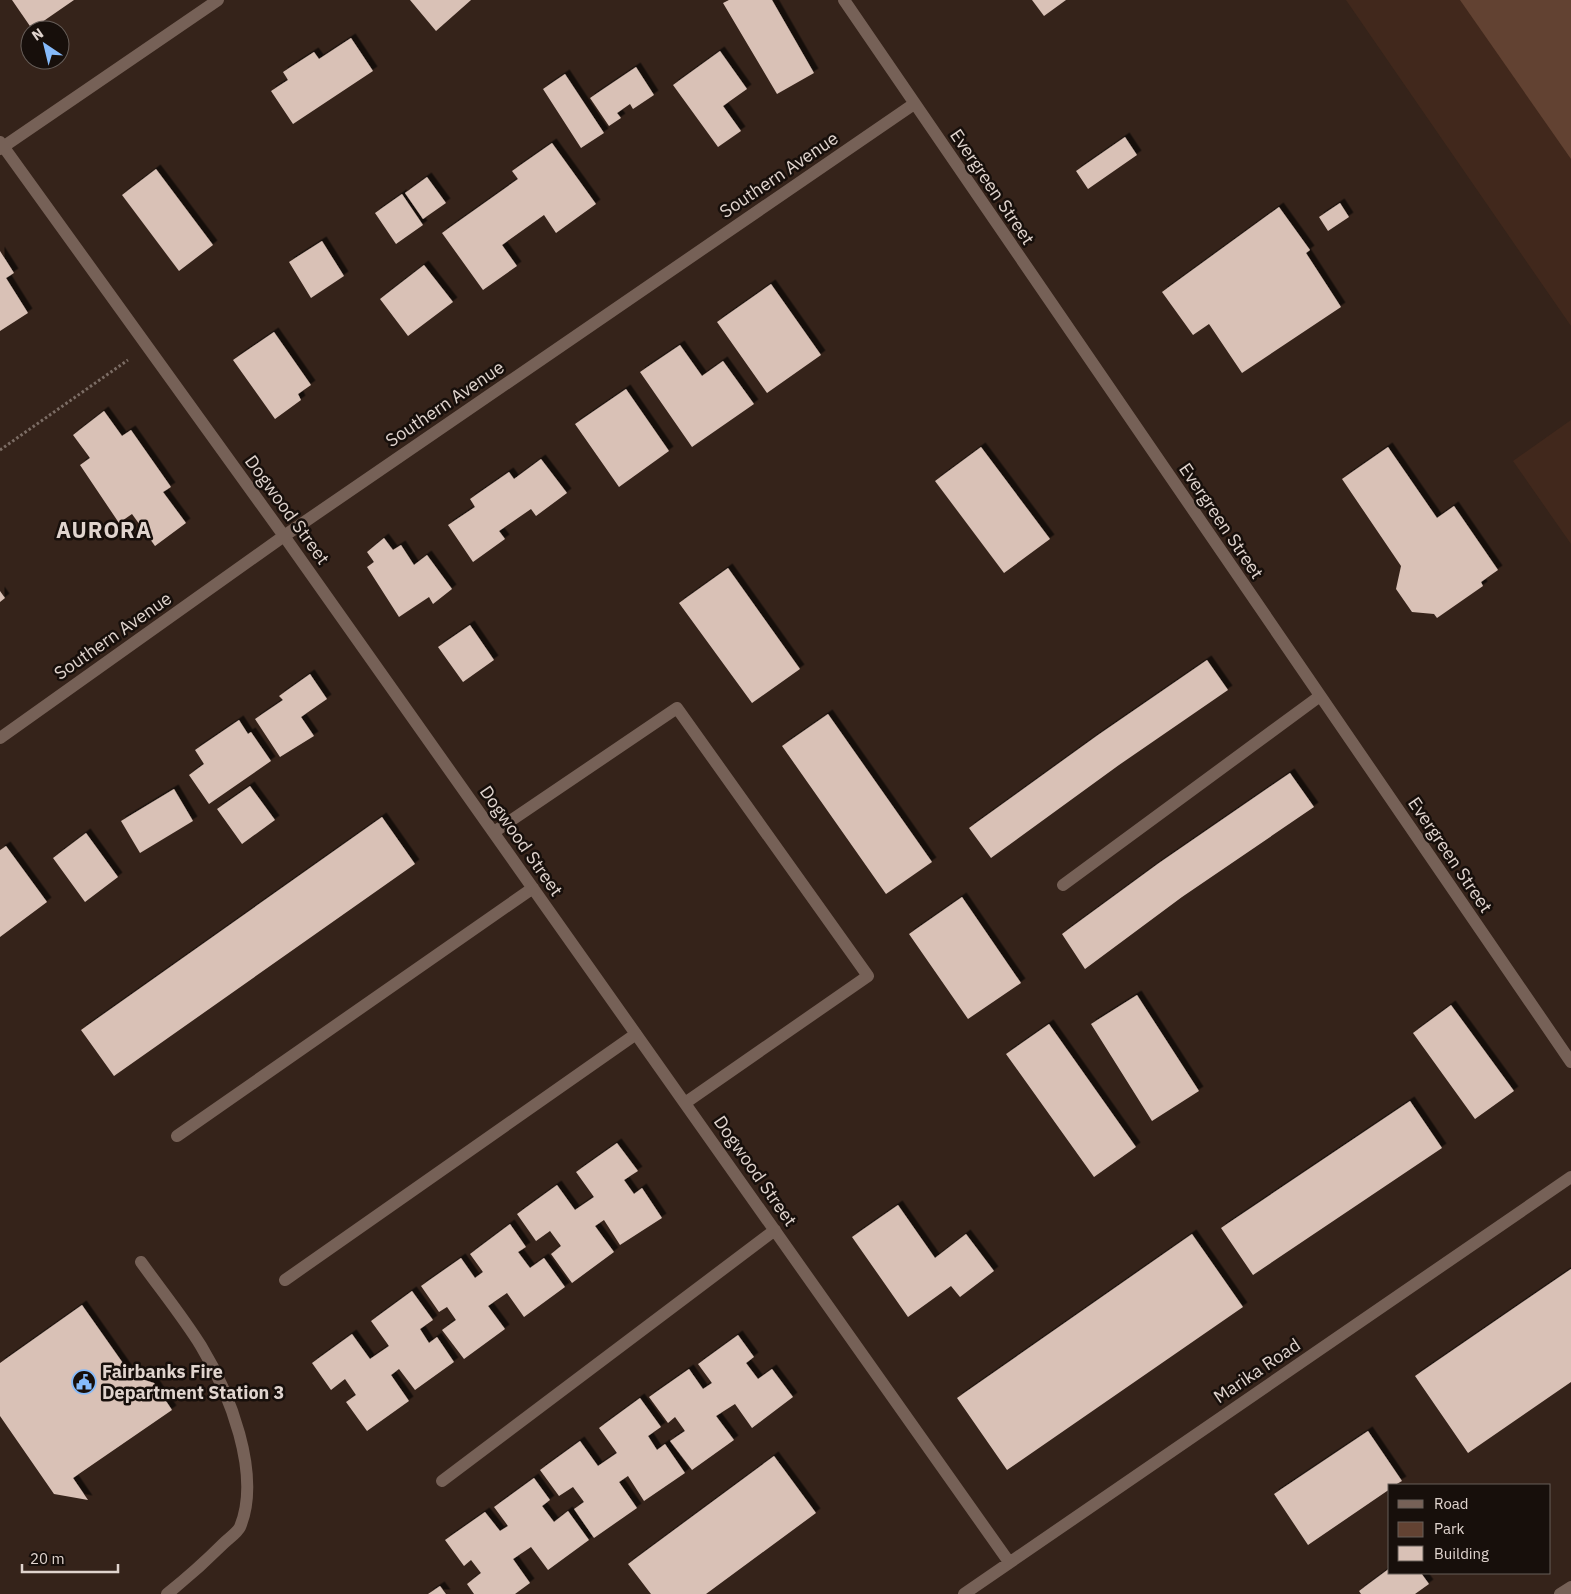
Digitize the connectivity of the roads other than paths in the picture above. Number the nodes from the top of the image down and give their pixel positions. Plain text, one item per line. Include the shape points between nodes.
1 (218, 0) edge
2 (844, 0) edge
3 (914, 104) junction
4 (1, 146) edge
5 (284, 536) junction
6 (1320, 696) junction
7 (0, 738) edge
8 (494, 832) junction
9 (1063, 885) dead end
10 (533, 888) junction
11 (636, 1034) junction
12 (1571, 1062) edge
13 (684, 1102) junction
14 (177, 1136) dead end
15 (1571, 1177) edge
16 (775, 1230) junction
17 (141, 1262) dead end
18 (285, 1280) dead end
19 (442, 1482) dead end
20 (1009, 1562) junction
21 (1571, 1587) edge
22 (167, 1594) edge
23 (964, 1594) edge
24 (1560, 1594) edge

1 - 4 street
2 - 3 street, Evergreen Street
3 - 5 street, Southern Avenue
3 - 6 street, Evergreen Street
4 - 5 street, Dogwood Street
5 - 7 street, Southern Avenue
5 - 8 street, Dogwood Street
6 - 9 street
6 - 12 street, Evergreen Street
8 - 10 street, Dogwood Street
8 - 13 street via 678,708 868,976
10 - 11 street, Dogwood Street
10 - 14 street
11 - 13 street, Dogwood Street
11 - 18 street
13 - 16 street, Dogwood Street
15 - 20 street, Marika Road
16 - 19 street
16 - 20 street, Dogwood Street
17 - 22 street via 201,1347 239,1430 246,1464 248,1493 239,1528 198,1569
20 - 23 street, Marika Road
21 - 24 street

